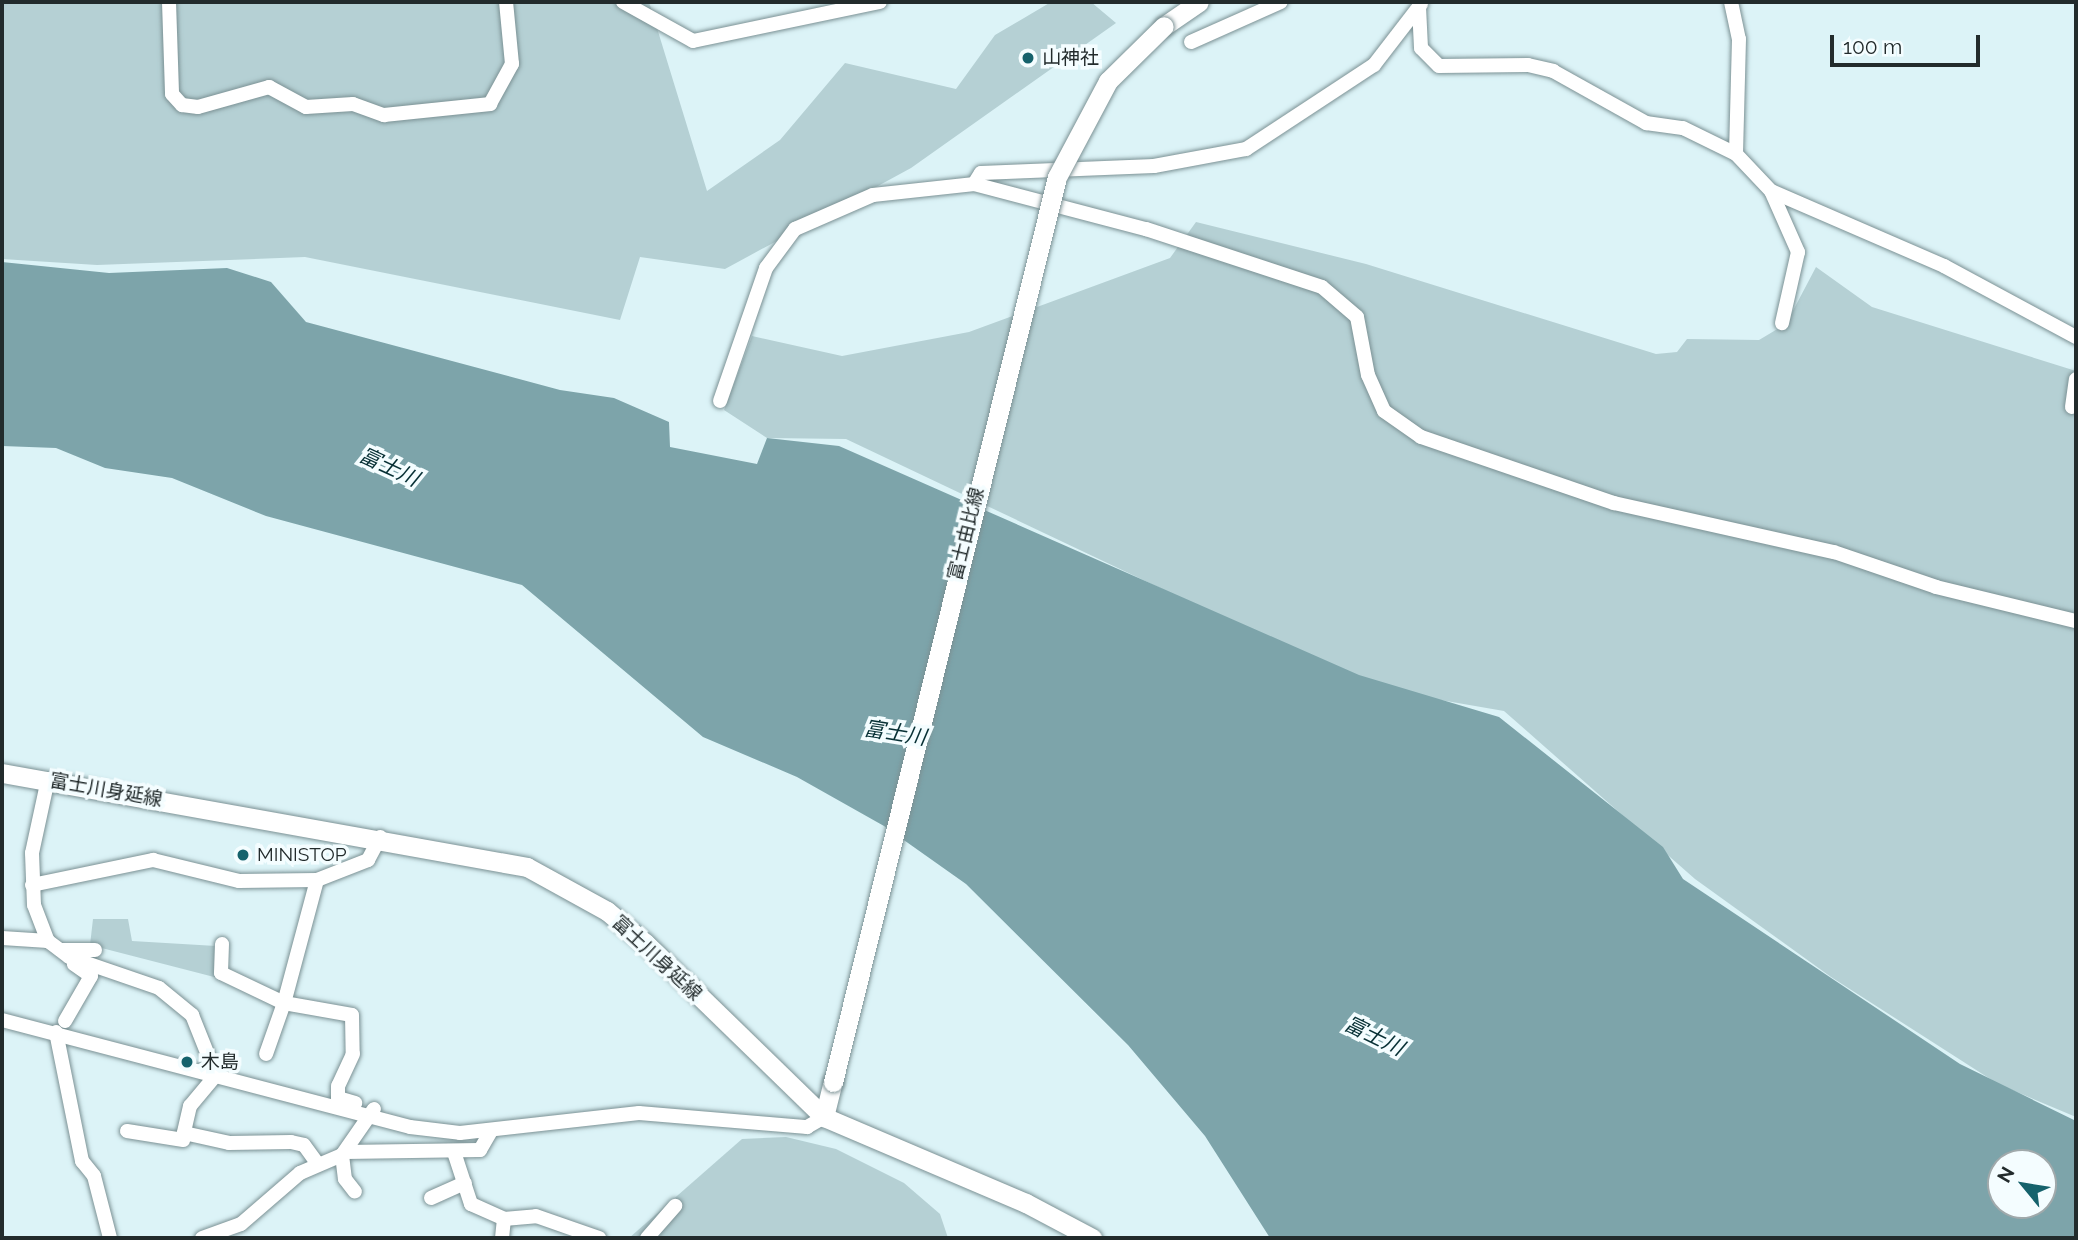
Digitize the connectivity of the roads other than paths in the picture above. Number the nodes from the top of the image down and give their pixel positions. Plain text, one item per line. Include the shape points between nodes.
1 (169, 2) edge
2 (506, 2) edge
3 (623, 2) edge
4 (880, 2) edge
5 (1199, 2) edge
6 (1281, 2) edge
7 (1731, 2) edge
8 (1421, 4) edge
9 (1191, 42) dead end
10 (1736, 154) junction
11 (974, 184) junction
12 (1771, 191) junction
13 (1782, 323) dead end
14 (2076, 337) edge
15 (2076, 379) edge
16 (720, 401) dead end
17 (2072, 407) dead end
18 (2076, 621) edge
19 (2, 773) edge
20 (48, 779) junction
21 (380, 837) junction
22 (317, 880) junction
23 (32, 885) junction
24 (2, 938) edge
25 (48, 941) junction
26 (222, 944) dead end
27 (95, 950) dead end
28 (65, 954) junction
29 (284, 1003) junction
30 (2, 1020) edge
31 (61, 1027) junction
32 (266, 1054) dead end
33 (216, 1074) junction
34 (824, 1116) junction
35 (371, 1118) junction
36 (491, 1130) junction
37 (127, 1131) dead end
38 (183, 1140) dead end
39 (454, 1152) junction
40 (344, 1153) junction
41 (317, 1163) junction
42 (465, 1183) junction
43 (355, 1192) dead end
44 (431, 1198) dead end
45 (675, 1206) dead end
46 (504, 1219) junction
47 (110, 1238) edge
48 (202, 1238) edge
49 (502, 1238) edge
50 (598, 1238) edge
51 (647, 1238) edge
52 (1092, 1238) edge

1 - 2 street via 172,94 182,105 198,107 269,87 306,107 354,104 384,115 491,104 512,64 514,37
3 - 4 street via 693,41
5 - 34 main road, 富士由比線, bridge via 1164,26 1108,81 1057,177
6 - 9 street
7 - 10 street via 1739,39
8 - 10 street via 1421,48 1439,66 1528,65 1553,71 1646,123 1683,128
8 - 11 street via 1374,65 1246,149 1154,166 981,173
10 - 12 street
11 - 16 street via 873,195 795,229 766,268
11 - 18 street via 1146,229 1322,287 1357,317 1368,375 1384,411 1421,437 1615,503 1834,552 1936,587
12 - 13 street via 1798,252
12 - 14 street via 1944,266
15 - 17 street
19 - 20 main road, 富士川身延線
20 - 21 main road, 富士川身延線
20 - 23 street
21 - 22 street via 368,860
21 - 34 main road, 富士川身延線 via 527,867 565,886 645,943
22 - 23 street via 239,881 153,860
22 - 29 street
23 - 25 street
24 - 25 street
25 - 28 street
26 - 29 street via 221,973
27 - 28 street
28 - 31 street via 91,976
28 - 33 street via 159,988 184,1005 215,1058
29 - 32 street
29 - 35 street via 352,1015 352,1054 338,1098 374,1109
30 - 31 street
31 - 33 street
31 - 47 street via 82,1161 94,1176
33 - 35 street
33 - 41 street via 190,1106 184,1133 229,1143 291,1142 304,1145
34 - 36 street via 807,1127 783,1128 639,1113
34 - 52 main road, 富士川身延線 via 1026,1203
35 - 36 street via 460,1133
35 - 40 street
36 - 39 street via 480,1150
37 - 38 street
39 - 40 street
39 - 42 street
40 - 41 street
40 - 43 street via 345,1179
41 - 48 street via 241,1224
42 - 44 street
42 - 46 street via 471,1204
45 - 51 street
46 - 49 street
46 - 50 street via 536,1216

